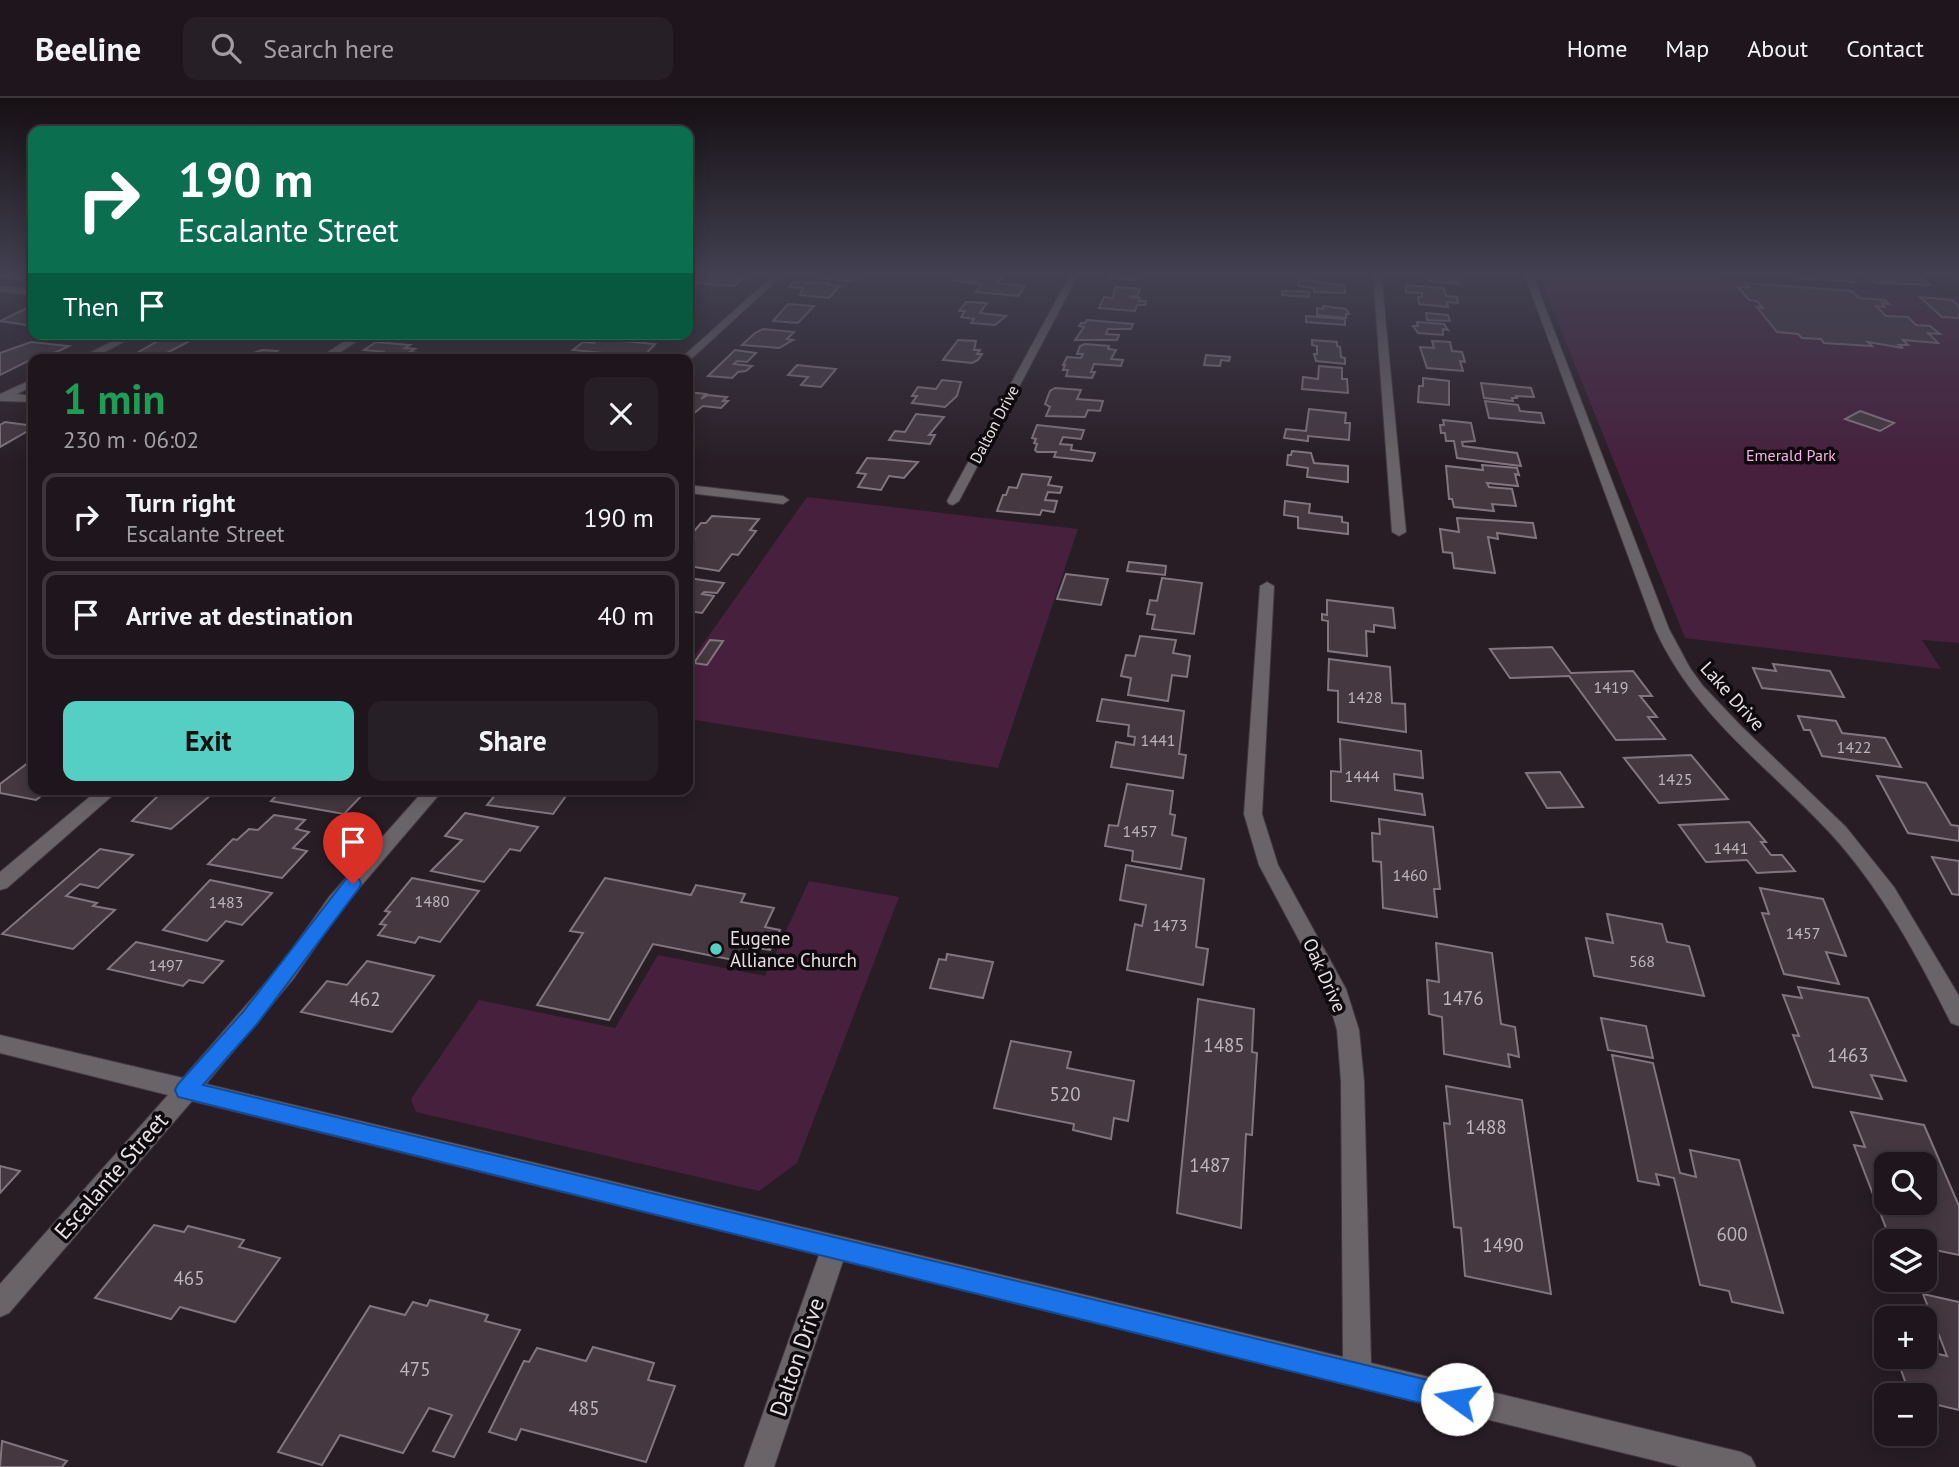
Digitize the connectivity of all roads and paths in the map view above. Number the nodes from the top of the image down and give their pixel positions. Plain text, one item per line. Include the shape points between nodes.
1 (710, 337) edge
2 (1040, 337) edge
3 (1382, 337) edge
4 (1552, 337) edge
5 (122, 340) edge
6 (353, 340) edge
7 (93, 354) edge
8 (330, 354) edge
9 (691, 354) edge
10 (28, 384) edge
11 (2, 396) edge
12 (28, 399) edge
13 (693, 492) edge
14 (783, 500) dead end
15 (953, 501) dead end
16 (1399, 533) dead end
17 (1268, 586) dead end
18 (104, 795) edge
19 (430, 795) edge
20 (0, 883) edge
21 (1959, 1017) edge
22 (0, 1044) edge
23 (186, 1090) junction
24 (835, 1247) junction
25 (0, 1304) edge
26 (1357, 1376) junction
27 (759, 1467) edge
28 (1741, 1467) edge

1 - 9 street
2 - 15 street, Dalton Drive
3 - 16 street
4 - 21 street, Lake Drive via 1661,629 1677,660 1695,688 1857,852 1901,913
5 - 7 street
6 - 8 street
10 - 11 street
11 - 12 street
13 - 14 street
17 - 26 street, Oak Drive via 1255,832 1333,981 1345,1017 1352,1099
18 - 20 street
19 - 23 street, Escalante Street via 336,902 287,972
22 - 23 street
23 - 24 street
23 - 25 street, Escalante Street
24 - 26 street
24 - 27 street, Dalton Drive
26 - 28 street

